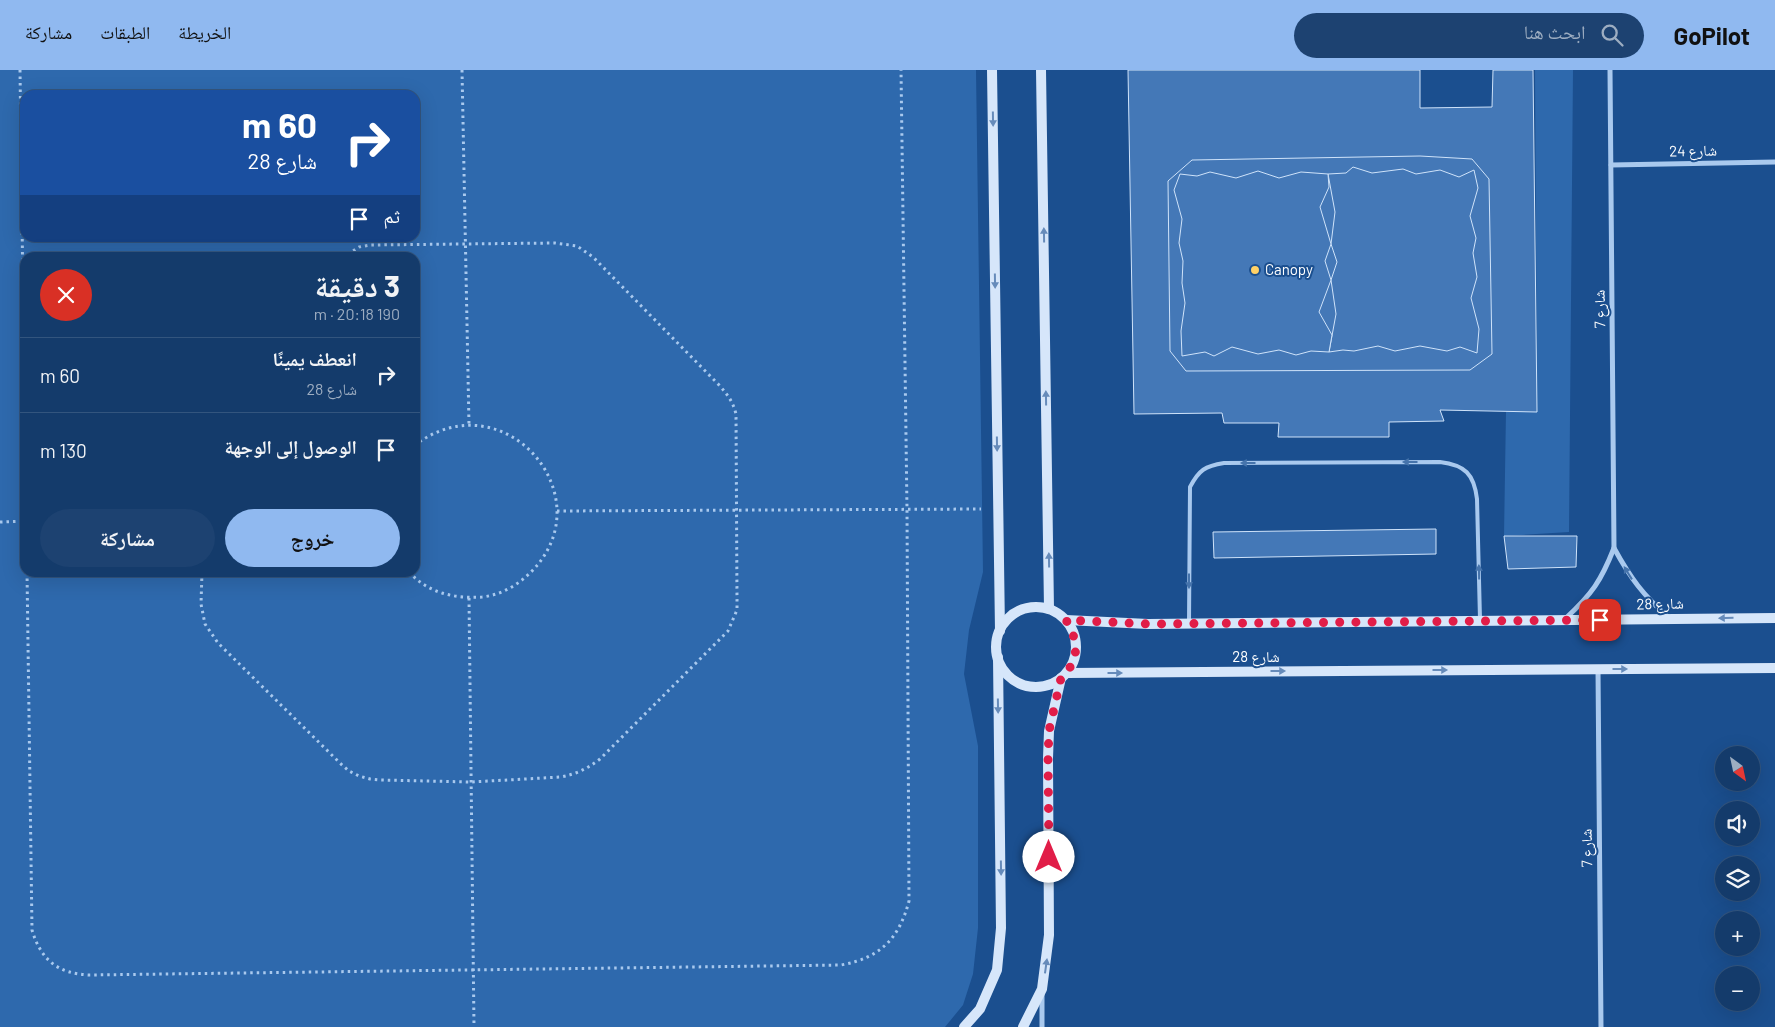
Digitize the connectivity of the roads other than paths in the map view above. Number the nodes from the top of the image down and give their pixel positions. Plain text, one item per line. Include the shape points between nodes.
1 (992, 70) edge
2 (1041, 70) edge
3 (1610, 70) edge
4 (1775, 162) edge
5 (1611, 165) junction
6 (1614, 548) junction
7 (1050, 609) junction
8 (1775, 618) edge
9 (1670, 619) junction
10 (1066, 620) junction
11 (1564, 620) junction
12 (1480, 621) junction
13 (1189, 623) junction
14 (1000, 631) junction
15 (998, 657) junction
16 (1775, 668) edge
17 (1598, 669) junction
18 (1064, 676) junction
19 (1042, 989) junction
20 (964, 1027) edge
21 (1023, 1027) edge
22 (1042, 1027) edge
23 (1601, 1027) edge

1 -> 14 street
7 -> 2 street
3 - 5 street, شارع 7
4 - 5 street, شارع 24
5 - 6 street, شارع 7
9 -> 6 street, شارع 7 via 1647,599
6 - 11 street, شارع 7 via 1603,576 1586,600
7 - 10 street
7 - 14 street via 1026,608 1015,613
8 -> 9 street, شارع 28
9 - 11 street, شارع 28
10 - 13 street, شارع 28
10 - 18 street via 1074,632 1077,646 1074,661
11 - 12 street, شارع 28
12 - 13 street, شارع 28
12 -> 13 lane via 1477,499 1475,484 1467,472 1454,464 1234,463 1209,465 1197,474 1190,487
14 - 15 street via 996,644
15 - 18 street via 1003,669 1023,685 1050,685
15 -> 20 street via 1001,936 997,970 980,1009
17 -> 16 street, شارع 28
18 -> 17 street, شارع 28
17 - 23 street, شارع 7
19 -> 18 street via 1049,935 1049,731
19 - 21 street
19 - 22 street

